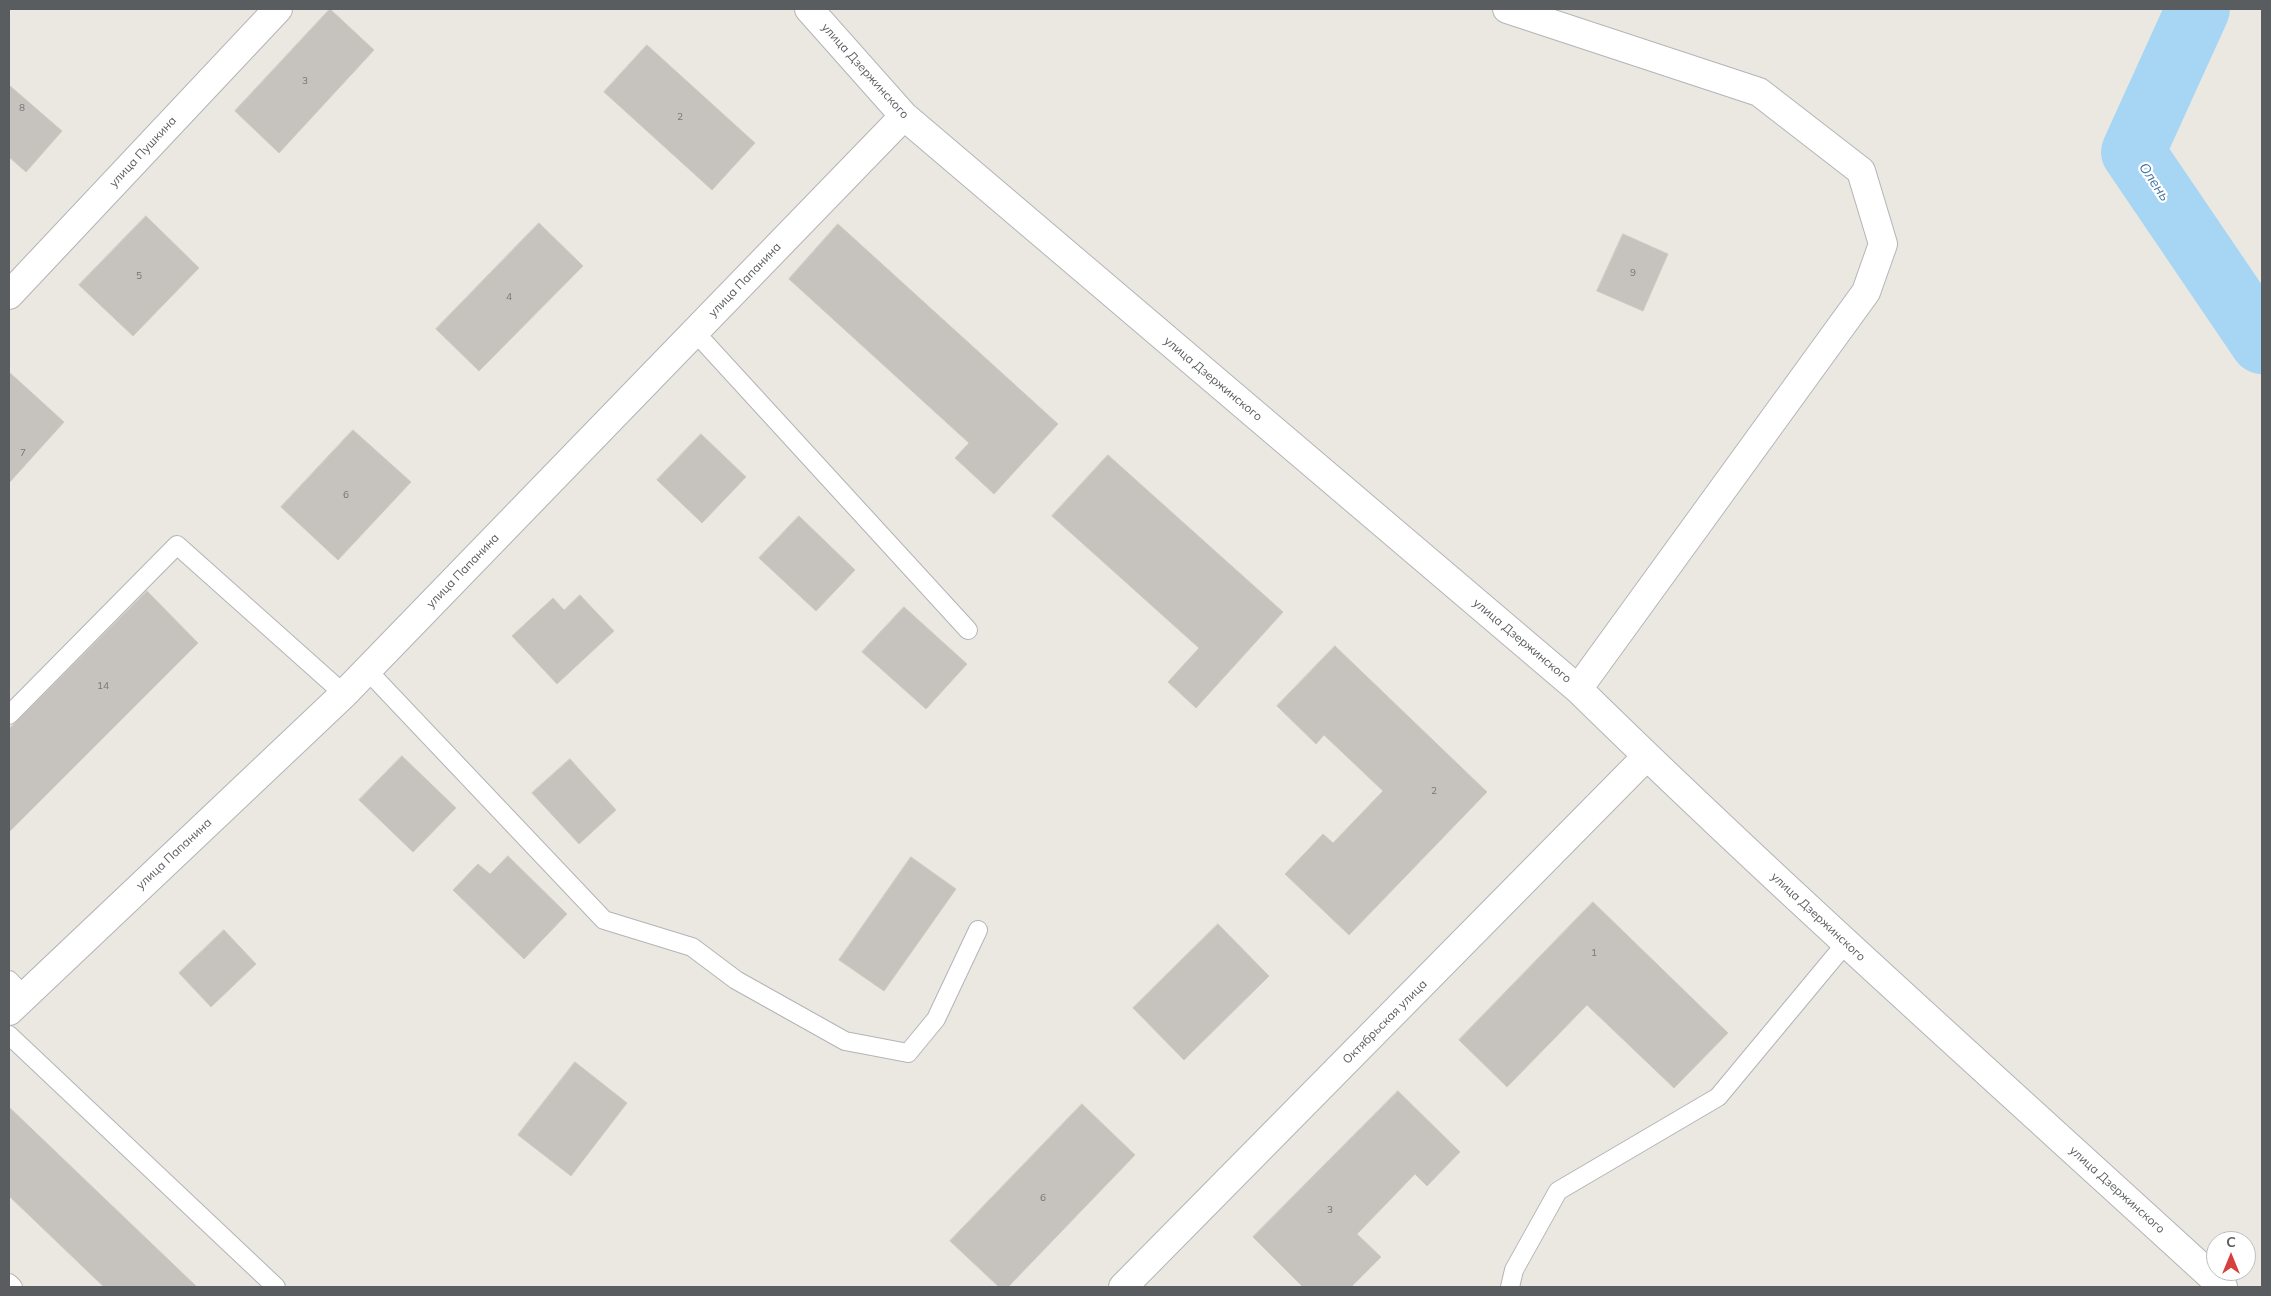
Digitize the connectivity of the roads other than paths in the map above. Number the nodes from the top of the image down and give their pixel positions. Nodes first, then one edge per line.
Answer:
1 (278, 9) edge
2 (810, 9) edge
3 (1507, 9) edge
4 (904, 116) junction
5 (9, 295) edge
6 (695, 332) junction
7 (968, 630) dead end
8 (367, 670) junction
9 (1578, 688) junction
10 (344, 694) junction
11 (9, 714) edge
12 (1647, 756) junction
13 (978, 930) dead end
14 (1846, 943) junction
15 (14, 996) edge
16 (9, 1035) edge
17 (9, 1283) edge
18 (13, 1287) edge
19 (276, 1287) edge
20 (1122, 1287) edge
21 (1510, 1287) edge
22 (2223, 1287) edge

1 - 5 street, улица Пушкина
2 - 4 street, улица Дзержинского
3 - 9 street
4 - 6 street, улица Папанина
4 - 9 street, улица Дзержинского
6 - 7 lane
6 - 8 street, улица Папанина
8 - 10 street, улица Папанина
8 - 13 lane
9 - 12 street, улица Дзержинского
10 - 11 lane
10 - 15 street, улица Папанина
12 - 14 street, улица Дзержинского
12 - 20 street, Октябрьская улица
14 - 21 lane
14 - 22 street, улица Дзержинского
16 - 19 lane
17 - 18 lane

